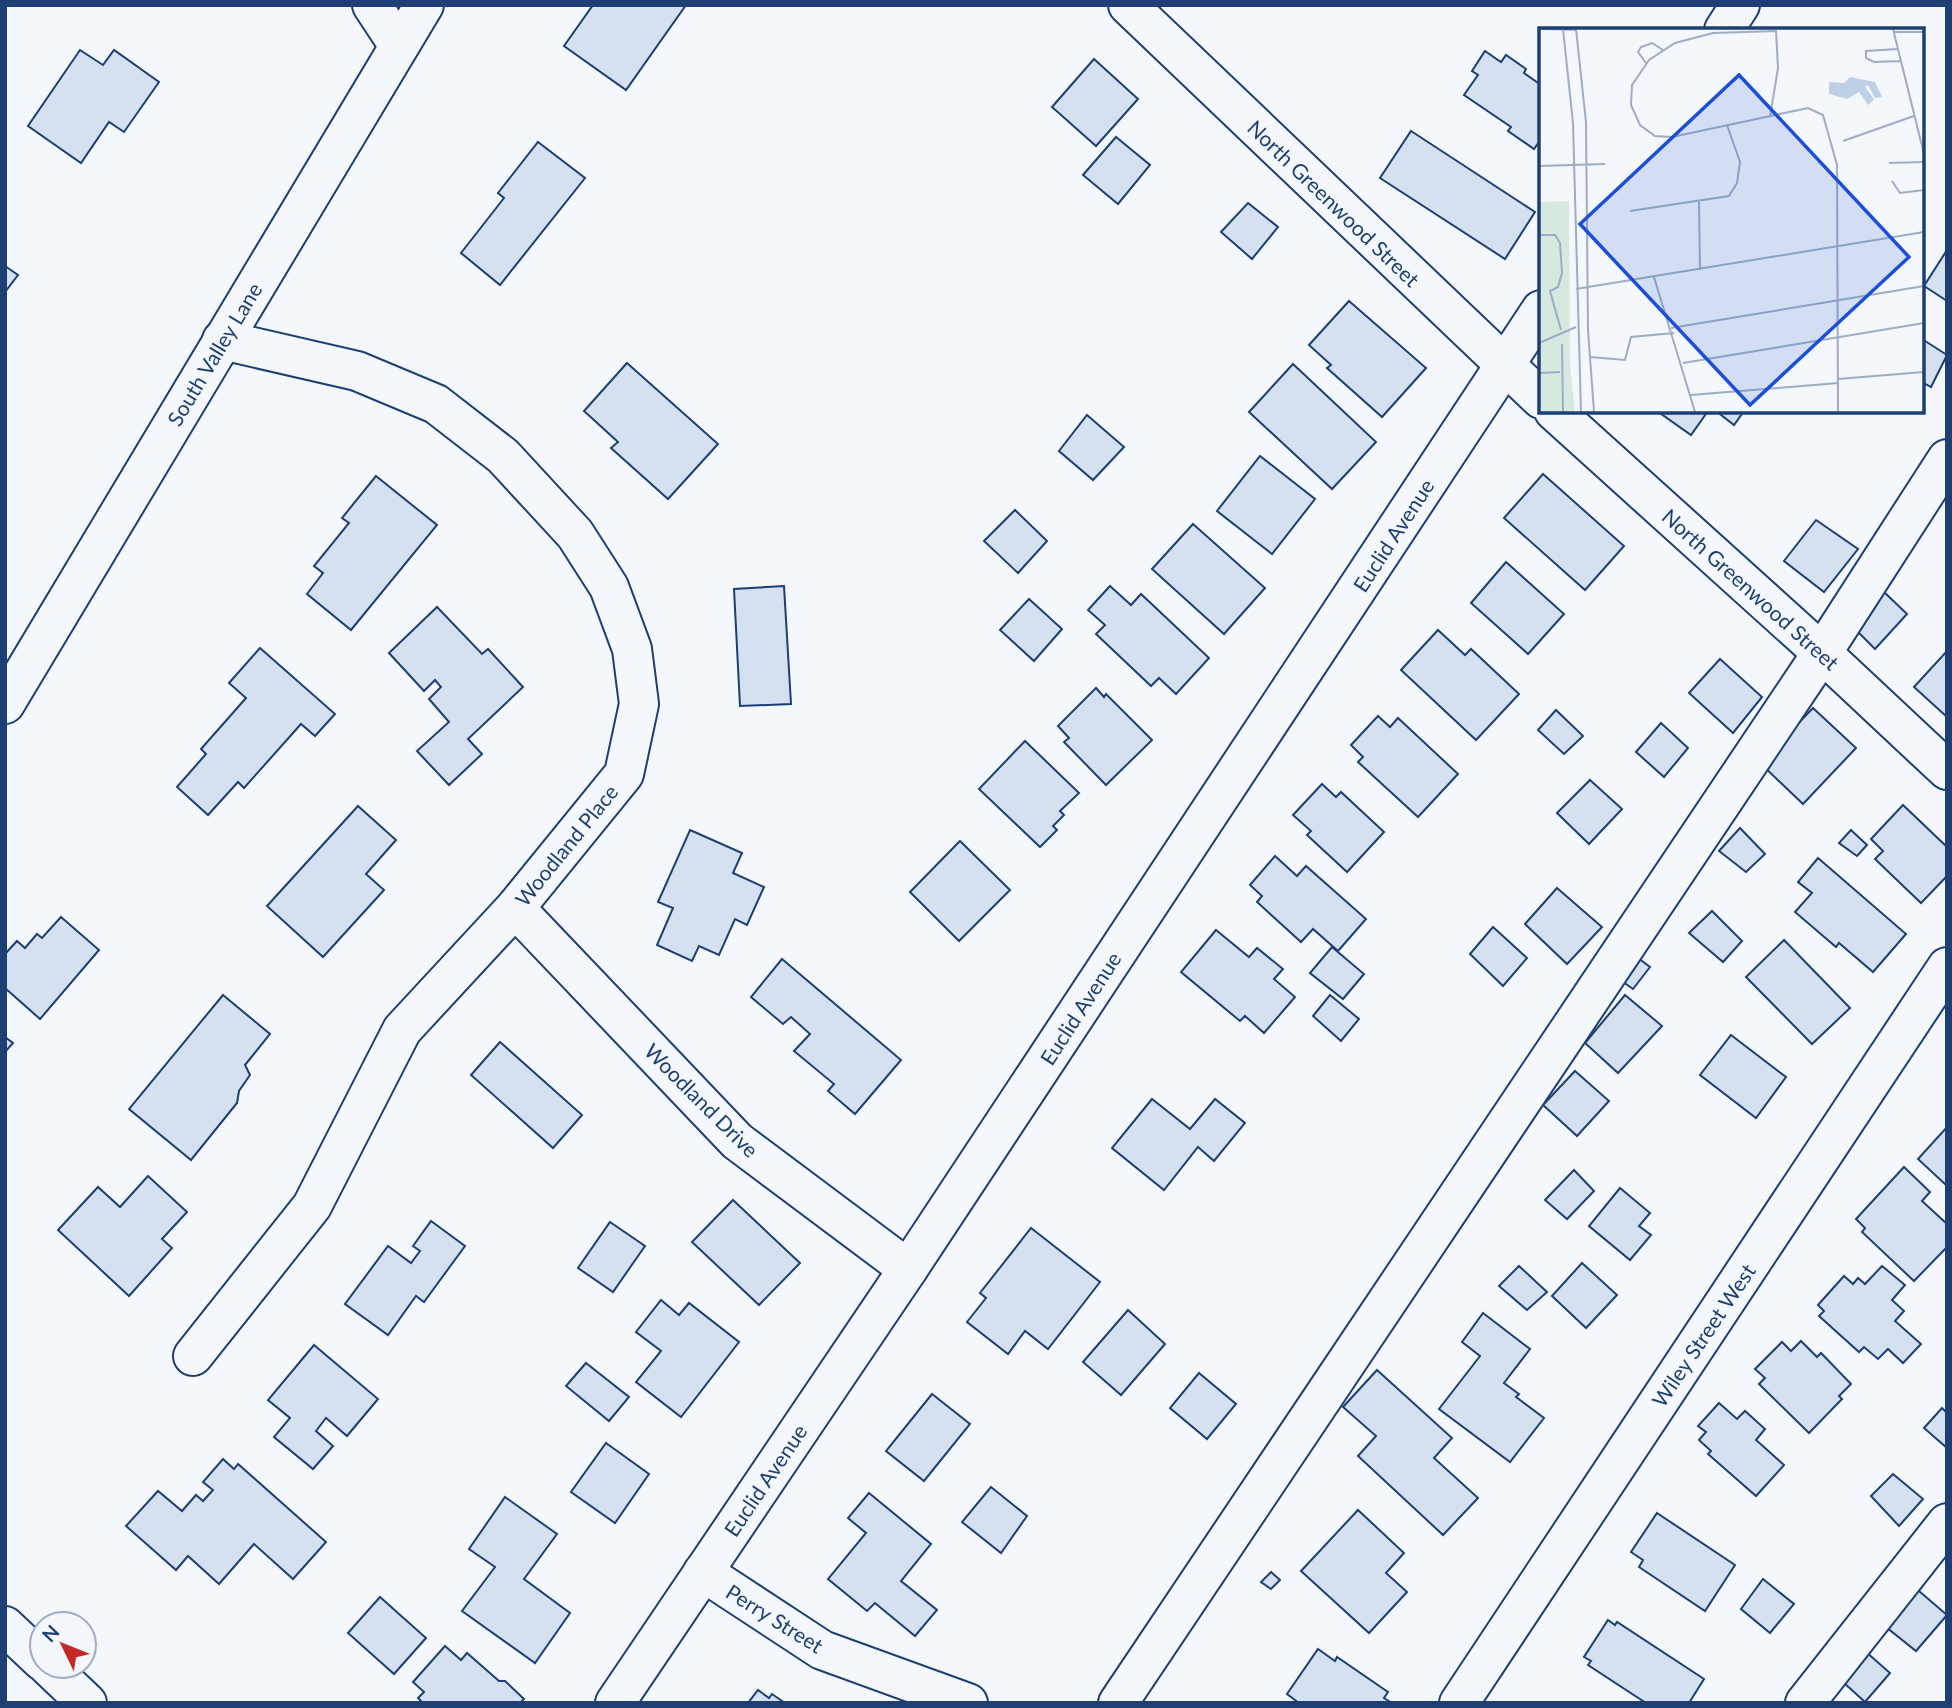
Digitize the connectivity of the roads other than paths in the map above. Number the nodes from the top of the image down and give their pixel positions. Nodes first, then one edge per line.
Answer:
1 (372, 5) edge
2 (424, 5) edge
3 (1128, 5) edge
4 (1741, 5) edge
5 (1725, 28) edge
6 (399, 46) junction
7 (1539, 313) edge
8 (222, 340) junction
9 (1504, 366) junction
10 (1539, 398) edge
11 (1556, 413) edge
12 (1947, 460) edge
13 (1822, 653) junction
14 (5, 704) edge
15 (1947, 770) edge
16 (515, 908) junction
17 (1947, 967) edge
18 (908, 1269) junction
19 (193, 1356) dead end
20 (1947, 1522) edge
21 (703, 1572) junction
22 (5, 1626) edge
23 (28, 1648) edge
24 (63, 1680) edge
25 (87, 1703) edge
26 (615, 1703) edge
27 (968, 1703) edge
28 (1118, 1703) edge
29 (1459, 1703) edge
30 (1805, 1703) edge

1 - 6 street
2 - 6 street, South Valley Lane
3 - 9 street, North Greenwood Street
4 - 5 street
6 - 8 street, South Valley Lane
7 - 9 street, Euclid Avenue
8 - 14 street, South Valley Lane
8 - 16 street, Woodland Place
9 - 10 street, North Greenwood Street
9 - 18 street, Euclid Avenue
11 - 13 street, North Greenwood Street
12 - 13 street
13 - 15 street, North Greenwood Street
13 - 28 street
16 - 18 street, Woodland Drive
16 - 19 street, Woodland Place
17 - 29 street, Wiley Street West
18 - 21 street, Euclid Avenue
20 - 30 street
21 - 26 street, Euclid Avenue
21 - 27 street, Perry Street
22 - 23 street
24 - 25 street

